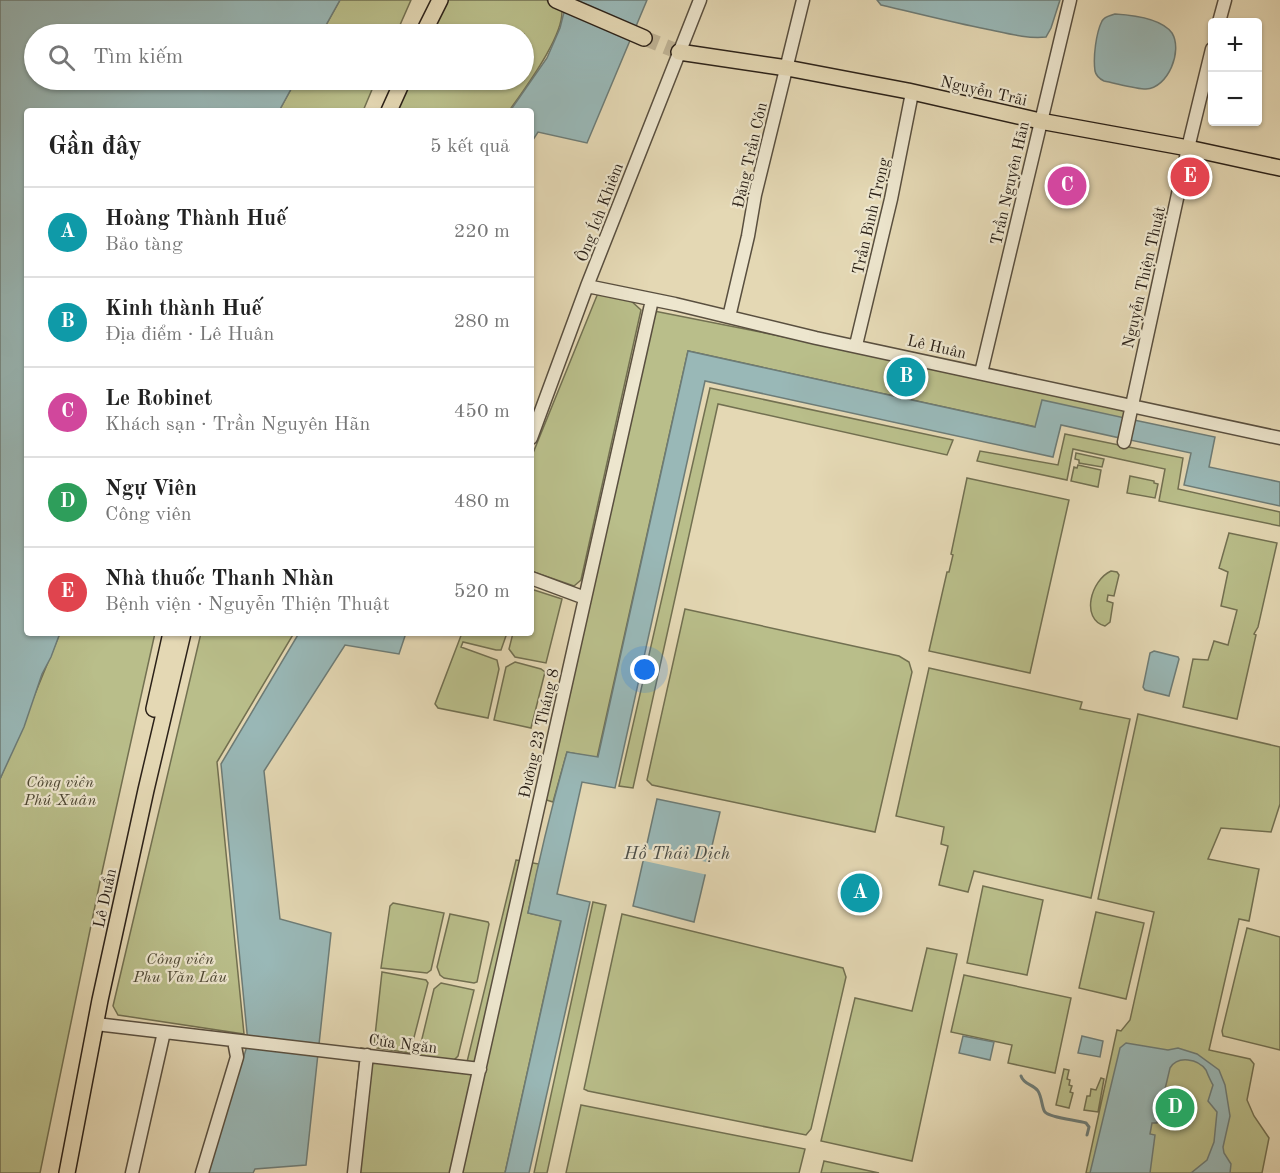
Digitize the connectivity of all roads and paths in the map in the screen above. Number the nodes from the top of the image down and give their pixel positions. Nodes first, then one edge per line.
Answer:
1 (429, 0) edge
2 (440, 0) edge
3 (700, 0) edge
4 (803, 0) edge
5 (1070, 0) edge
6 (1225, 0) edge
7 (560, 2) edge
8 (1220, 18) edge
9 (418, 24) edge
10 (428, 24) edge
11 (644, 38) tunnel mouth
12 (680, 51) junction
13 (1208, 65) edge
14 (787, 68) junction
15 (389, 90) edge
16 (398, 90) edge
17 (912, 93) junction
18 (381, 108) edge
19 (390, 108) edge
20 (1040, 121) junction
21 (1188, 147) junction
22 (1280, 168) edge
23 (587, 286) junction
24 (651, 300) junction
25 (729, 317) junction
26 (856, 345) junction
27 (981, 373) junction
28 (1131, 405) junction
29 (534, 430) edge
30 (1280, 438) edge
31 (1124, 442) dead end
32 (534, 579) edge
33 (585, 598) junction
34 (170, 636) edge
35 (182, 636) edge
36 (91, 1023) junction
37 (164, 1032) junction
38 (239, 1042) junction
39 (367, 1055) junction
40 (480, 1069) junction
41 (57, 1173) edge
42 (67, 1173) edge
43 (132, 1173) edge
44 (202, 1173) edge
45 (354, 1173) edge
46 (456, 1173) edge

1 - 9 main road
2 - 10 main road
3 - 12 street, Ông Ích Khiêm
4 - 14 street, Đặng Trần Côn
5 - 20 street, Trần Nguyên Hãn
6 - 8 street
7 - 11 main road
12 - 14 main road, Nguyễn Trãi
12 - 23 street, Ông Ích Khiêm
13 - 21 street, Nguyễn Thiện Thuật
14 - 17 main road, Nguyễn Trãi
14 - 25 street, Đặng Trần Côn
15 - 18 main road
16 - 19 main road
17 - 20 main road, Nguyễn Trãi
17 - 26 street, Trần Bình Trọng
20 - 21 main road, Nguyễn Trãi
20 - 27 street, Trần Nguyên Hãn
21 - 22 main road, Nguyễn Trãi
21 - 28 street, Nguyễn Thiện Thuật
23 - 24 street, Lê Huân
23 - 29 street, Ông Ích Khiêm
24 - 25 street, Lê Huân
24 - 33 street, Đường 23 Tháng 8
25 - 26 street, Lê Huân
26 - 27 street, Lê Huân
27 - 28 street, Lê Huân
28 - 30 street, Lê Huân
28 - 31 street, Nguyễn Thiện Thuật
32 - 33 street
33 - 40 street, Đường 23 Tháng 8
34 - 36 main road, Lê Duẩn
35 - 36 main road, Lê Duẩn
36 - 37 street
36 - 41 main road, Lê Duẩn
36 - 42 main road, Lê Duẩn
37 - 38 street
37 - 43 street
38 - 39 street, Cửa Ngăn
38 - 44 street
39 - 40 street, Cửa Ngăn
39 - 45 street
40 - 46 street, Đường 23 Tháng 8

